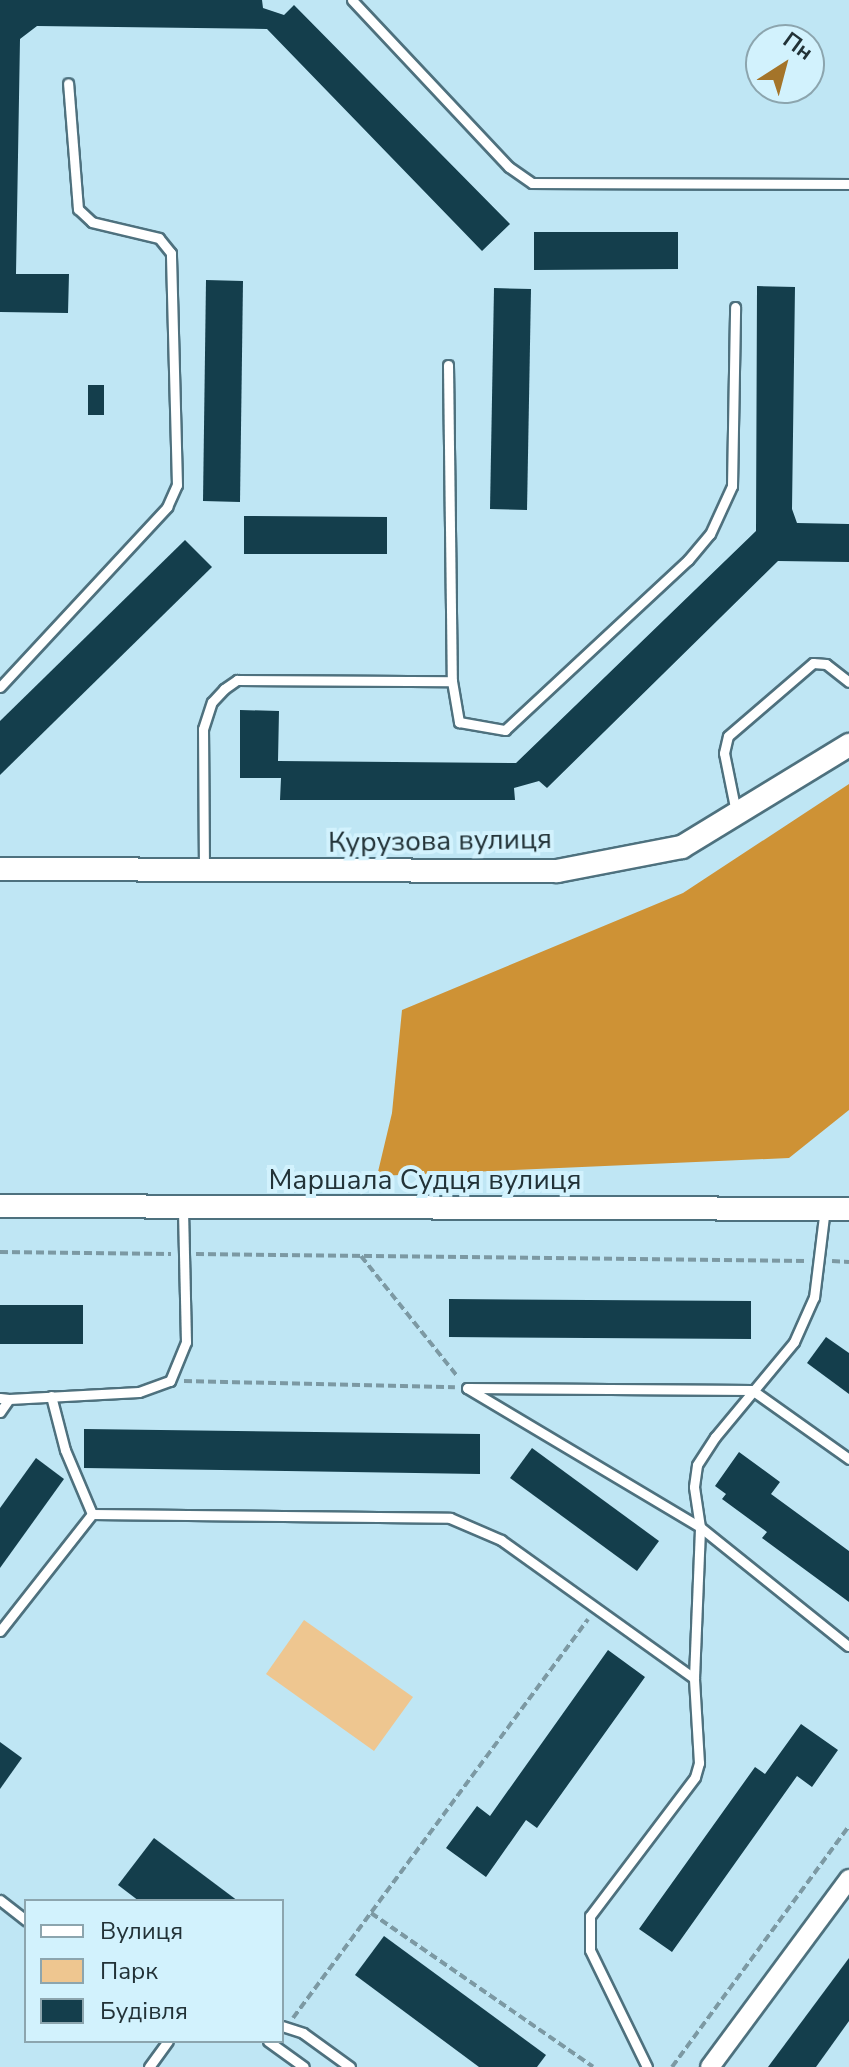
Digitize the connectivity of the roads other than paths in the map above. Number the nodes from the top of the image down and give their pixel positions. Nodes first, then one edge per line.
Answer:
1 (352, 0) edge
2 (68, 83) dead end
3 (849, 184) edge
4 (735, 307) dead end
5 (448, 365) dead end
6 (452, 681) junction
7 (849, 682) edge
8 (0, 687) edge
9 (849, 745) edge
10 (736, 815) junction
11 (0, 869) edge
12 (205, 873) junction
13 (0, 1206) edge
14 (183, 1208) junction
15 (825, 1208) junction
16 (849, 1209) edge
17 (752, 1390) junction
18 (51, 1396) junction
19 (5, 1398) edge
20 (0, 1412) edge
21 (849, 1459) edge
22 (92, 1514) junction
23 (700, 1527) junction
24 (0, 1631) edge
25 (848, 1646) edge
26 (694, 1678) junction
27 (849, 1879) edge
28 (0, 1900) edge
29 (24, 1918) edge
30 (285, 2026) edge
31 (167, 2043) edge
32 (271, 2043) edge
33 (149, 2067) edge
34 (304, 2067) edge
35 (350, 2067) edge
36 (647, 2067) edge
37 (710, 2067) edge

1 - 3 lane
2 - 8 lane
4 - 6 lane
5 - 6 lane
6 - 12 lane
7 - 10 lane
9 - 10 street, Курузова вулиця
10 - 12 street, Курузова вулиця
11 - 12 street, Курузова вулиця
13 - 14 street, Маршала Судця вулиця
14 - 15 street, Маршала Судця вулиця
14 - 18 lane
15 - 16 street, Маршала Судця вулиця
15 - 17 lane
17 - 21 lane
17 - 23 lane
17 - 23 lane
18 - 19 lane
18 - 22 lane
19 - 20 lane
22 - 24 lane
22 - 26 lane
23 - 25 lane
23 - 26 lane
26 - 36 lane
27 - 37 street
28 - 29 lane
30 - 35 lane
31 - 33 lane
32 - 34 lane

